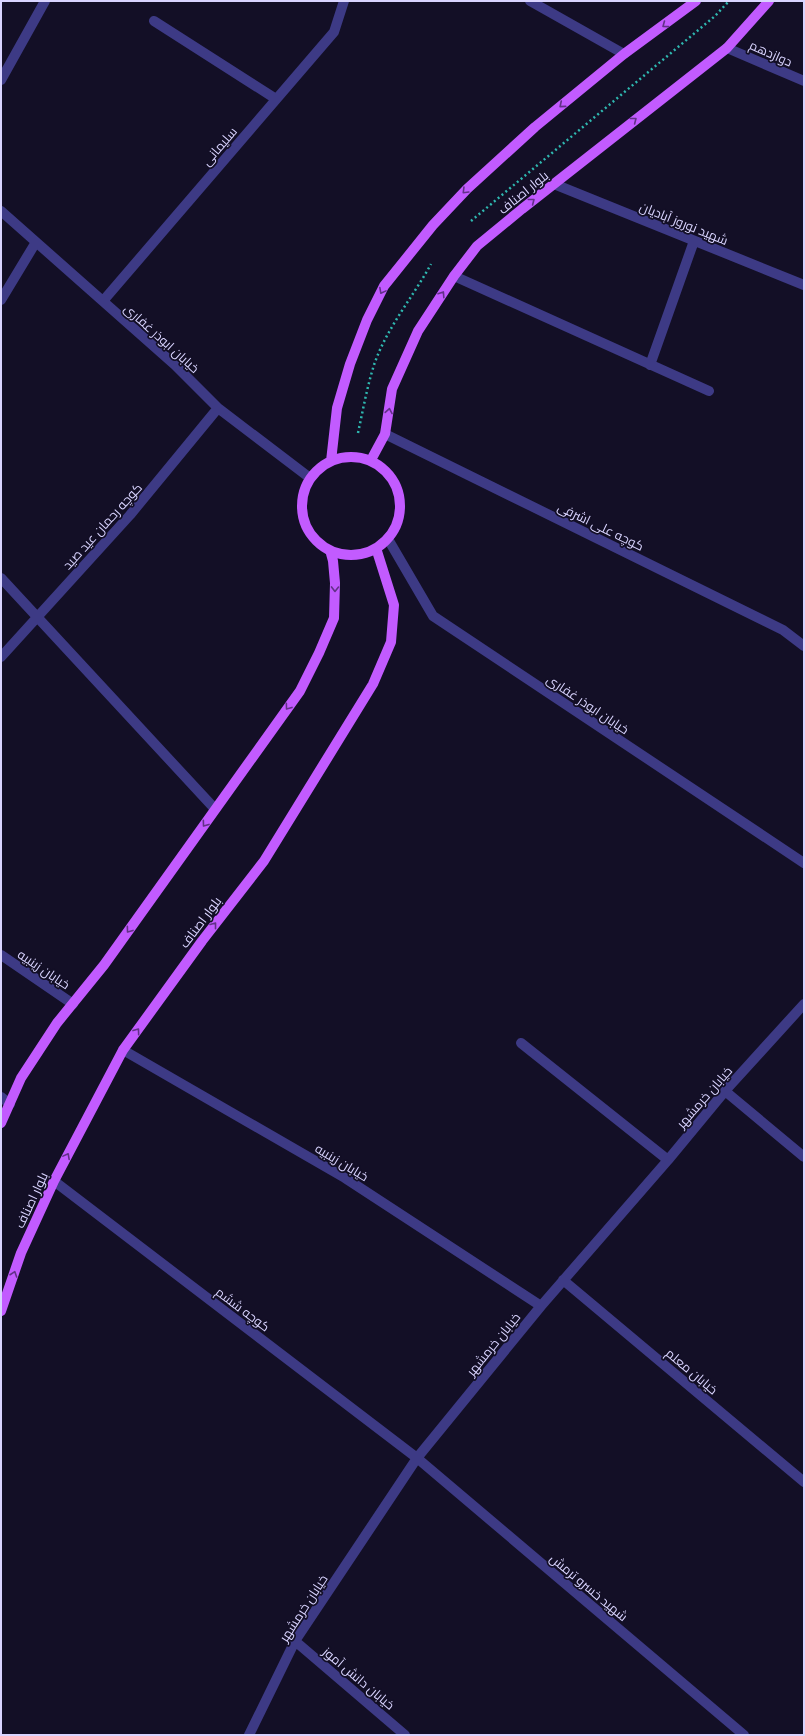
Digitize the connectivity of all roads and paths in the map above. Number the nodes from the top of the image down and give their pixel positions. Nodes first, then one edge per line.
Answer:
1 (45, 1) edge
2 (344, 1) edge
3 (530, 1) edge
4 (696, 1) edge
5 (769, 1) edge
6 (154, 21) dead end
7 (727, 48) junction
8 (624, 54) junction
9 (1, 80) edge
10 (804, 82) edge
11 (276, 99) junction
12 (554, 184) junction
13 (1, 211) edge
14 (694, 241) junction
15 (36, 242) junction
16 (454, 276) junction
17 (804, 285) edge
18 (1, 300) edge
19 (103, 301) junction
20 (650, 365) junction
21 (709, 391) dead end
22 (218, 408) junction
23 (385, 434) junction
24 (371, 460) junction
25 (331, 461) junction
26 (310, 478) junction
27 (388, 538) junction
28 (376, 548) junction
29 (330, 550) junction
30 (1, 578) edge
31 (37, 617) junction
32 (804, 646) edge
33 (1, 657) edge
34 (215, 809) junction
35 (804, 863) edge
36 (1, 955) edge
37 (73, 1004) junction
38 (804, 1004) edge
39 (521, 1043) dead end
40 (123, 1050) junction
41 (725, 1091) junction
42 (1, 1098) edge
43 (10, 1104) junction
44 (1, 1123) edge
45 (804, 1157) edge
46 (668, 1160) junction
47 (54, 1181) junction
48 (563, 1280) junction
49 (541, 1306) junction
50 (1, 1311) edge
51 (417, 1458) junction
52 (804, 1482) edge
53 (295, 1641) junction
54 (740, 1734) edge
55 (249, 1735) edge
56 (405, 1735) edge

1 - 9 street
2 - 11 street, سلیمانی
3 - 8 street
4 -> 8 main road
5 - 7 main road, بلوار اصناف
6 - 11 street
7 - 10 street, دوازدهم
12 -> 7 main road, بلوار اصناف
8 -> 25 main road
11 - 19 street, سلیمانی
12 - 14 street, شهید نوروز آبادیان
16 -> 12 main road, بلوار اصناف
13 - 15 street, خیابان ابوذر غفاری
14 - 17 street, شهید نوروز آبادیان
14 - 20 street
15 - 18 street
15 - 19 street, خیابان ابوذر غفاری
16 - 20 street
23 -> 16 main road, بلوار اصناف
19 - 22 street, خیابان ابوذر غفاری
20 - 21 street
22 - 26 street, خیابان ابوذر غفاری
22 - 31 street, کوچه رحمان عید صید
23 - 24 main road, بلوار اصناف
23 - 32 street, کوچه علی اشرفی
24 - 25 main road
24 - 27 main road
25 - 26 main road
26 - 29 main road
27 - 28 main road
27 - 35 street, خیابان ابوذر غفاری
28 - 29 main road
40 -> 28 main road, بلوار اصناف
29 -> 34 main road
30 - 31 street
31 - 33 street, کوچه رحمان عید صید
31 - 34 street
34 -> 37 main road
36 - 37 street, خیابان زینبیه
37 - 43 main road
38 - 41 street, خیابان خرمشهر
39 - 46 street
47 -> 40 main road, بلوار اصناف
40 - 49 street, خیابان زینبیه
41 - 45 street
41 - 46 street, خیابان خرمشهر
42 - 43 street
43 - 44 main road
46 - 48 street, خیابان خرمشهر
50 -> 47 main road, بلوار اصناف
47 - 51 street, کوچه ششم
48 - 49 street, خیابان خرمشهر
48 - 52 street, خیابان معلم
49 - 51 street, خیابان خرمشهر
51 - 53 street, خیابان خرمشهر
51 - 54 street, شهید خسرو ترمش
53 - 55 street, خیابان خرمشهر
53 - 56 street, خیابان دانش آموز

